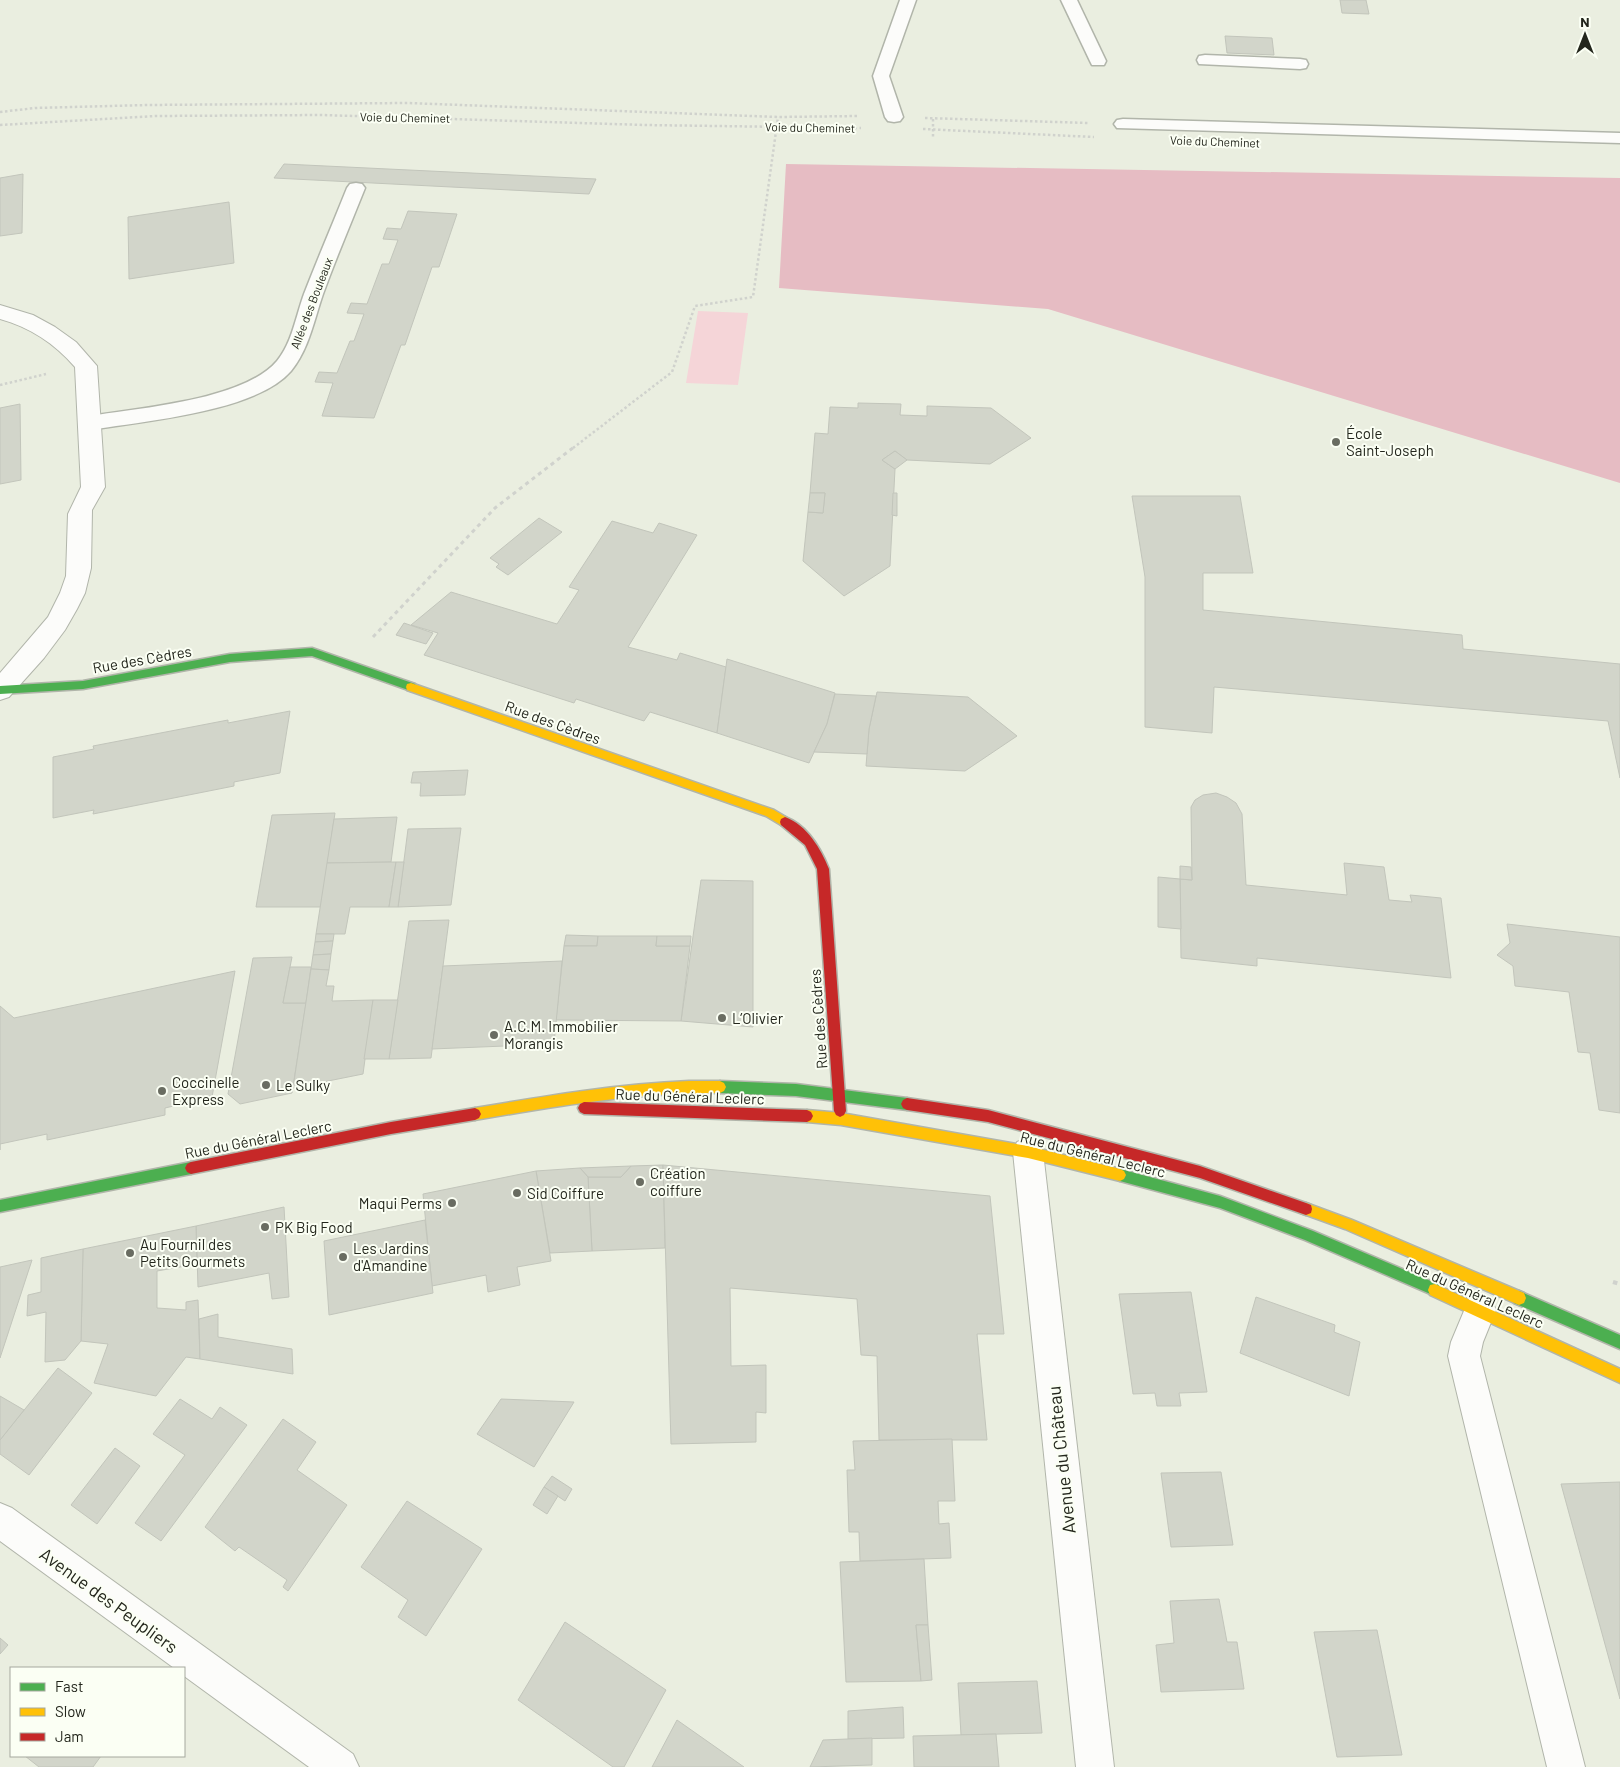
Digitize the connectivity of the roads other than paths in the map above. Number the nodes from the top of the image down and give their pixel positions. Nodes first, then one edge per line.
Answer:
1 (908, 0) edge
2 (1069, 0) edge
3 (1205, 60) dead end
4 (1098, 61) dead end
5 (1300, 64) dead end
6 (894, 117) road end
7 (1123, 124) road end
8 (1620, 138) edge
9 (356, 188) dead end
10 (0, 312) edge
11 (90, 423) junction
12 (0, 690) edge
13 (838, 1094) junction
14 (523, 1107) junction
15 (840, 1119) junction
16 (1026, 1139) junction
17 (0, 1206) edge
18 (1483, 1298) junction
19 (1620, 1342) edge
20 (1620, 1376) edge
21 (0, 1520) edge
22 (340, 1767) edge
23 (1095, 1767) edge
24 (1566, 1767) edge

1 - 6 lane
2 - 4 lane
3 - 5 lane
7 - 8 lane, Voie du Cheminet
9 - 11 lane, Allée des Bouleaux
10 - 11 street
11 - 12 street
12 - 13 main road, Rue des Cèdres
13 - 14 main road, Rue du Général Leclerc
13 - 15 main road, Rue des Cèdres
13 - 16 main road, Rue du Général Leclerc
14 - 15 main road, Rue du Général Leclerc
14 - 17 main road, Rue du Général Leclerc
15 - 16 main road, Rue du Général Leclerc
16 - 18 main road, Rue du Général Leclerc
16 - 18 main road, Rue du Général Leclerc
16 - 23 street, Avenue du Château
18 - 19 main road, Rue du Général Leclerc
18 - 20 main road, Rue du Général Leclerc
18 - 24 street
21 - 22 street, Avenue des Peupliers

